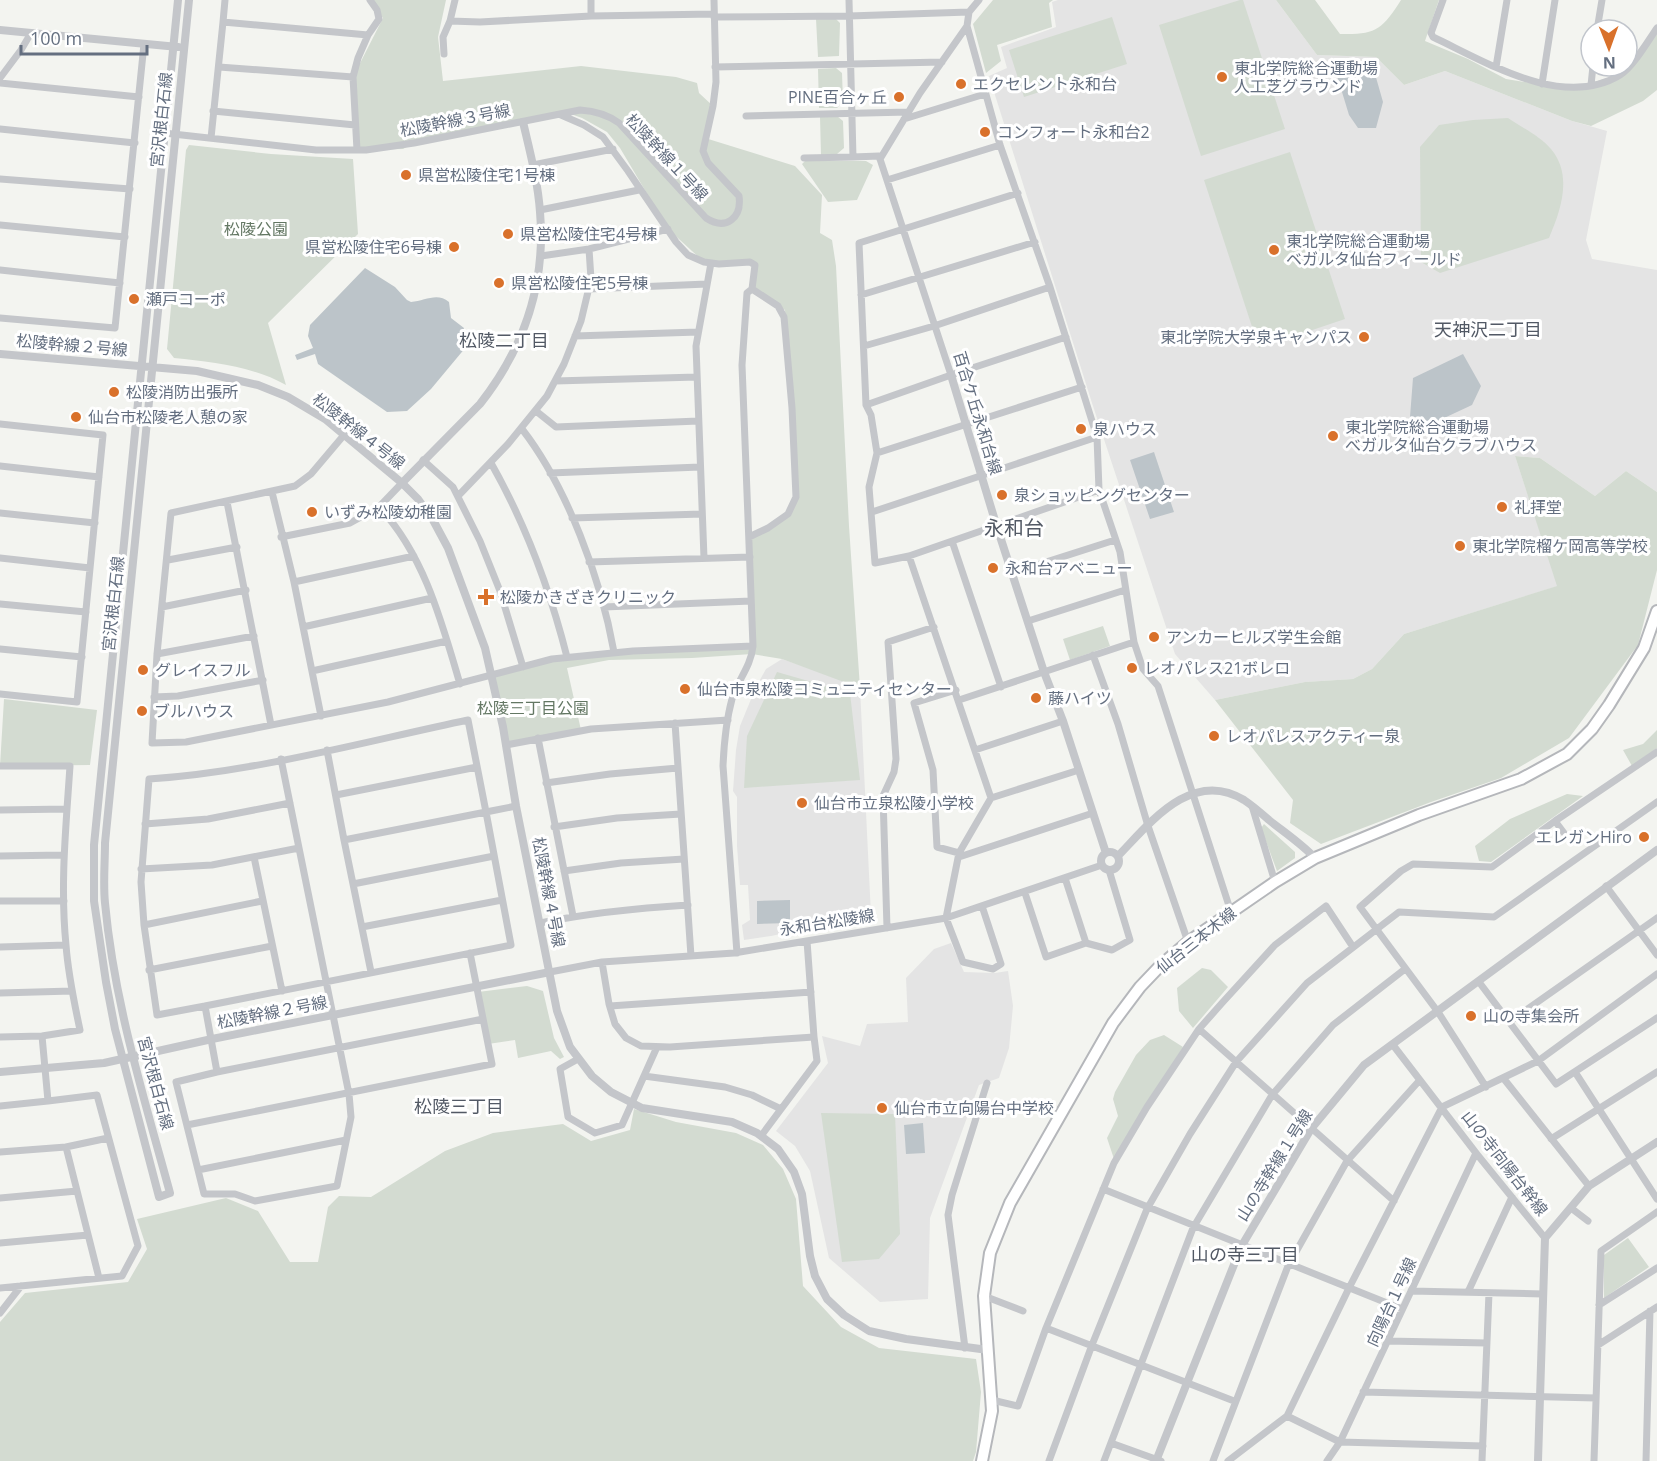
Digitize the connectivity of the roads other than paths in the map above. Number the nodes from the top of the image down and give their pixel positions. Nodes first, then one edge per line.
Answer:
1 (178, 0) edge
2 (189, 0) edge
3 (225, 0) edge
4 (370, 0) edge
5 (455, 0) edge
6 (591, 0) edge
7 (714, 0) edge
8 (849, 0) edge
9 (979, 0) edge
10 (1443, 0) edge
11 (1507, 0) edge
12 (1555, 0) edge
13 (1602, 0) edge
14 (969, 12) junction
15 (591, 16) junction
16 (714, 16) junction
17 (849, 16) junction
18 (1599, 18) edge
19 (450, 21) junction
20 (223, 22) junction
21 (967, 26) junction
22 (1657, 28) edge
23 (0, 30) edge
24 (31, 33) junction
25 (368, 35) junction
26 (144, 44) junction
27 (174, 46) junction
28 (184, 47) junction
29 (444, 54) dead end
30 (942, 62) junction
31 (850, 63) junction
32 (219, 67) junction
33 (715, 67) junction
34 (1496, 67) junction
35 (353, 77) junction
36 (0, 78) edge
37 (1591, 78) edge
38 (0, 83) edge
39 (1542, 84) junction
40 (1590, 85) junction
41 (985, 94) junction
42 (140, 97) junction
43 (213, 111) junction
44 (908, 112) junction
45 (851, 113) junction
46 (561, 115) junction
47 (746, 116) dead end
48 (904, 119) junction
49 (523, 122) junction
50 (356, 125) junction
51 (0, 129) edge
52 (164, 133) junction
53 (175, 135) junction
54 (211, 138) junction
55 (135, 143) junction
56 (1000, 145) junction
57 (613, 149) junction
58 (357, 150) junction
59 (853, 157) junction
60 (804, 158) dead end
61 (880, 159) junction
62 (533, 165) junction
63 (0, 179) edge
64 (887, 180) junction
65 (130, 189) junction
66 (639, 190) junction
67 (1018, 193) junction
68 (540, 210) junction
69 (0, 225) edge
70 (903, 229) junction
71 (668, 230) junction
72 (125, 237) junction
73 (1035, 242) junction
74 (589, 249) junction
75 (541, 256) junction
76 (711, 263) junction
77 (0, 270) edge
78 (918, 278) junction
79 (120, 283) junction
80 (707, 284) junction
81 (1050, 287) junction
82 (752, 289) junction
83 (588, 290) junction
84 (861, 295) junction
85 (0, 318) edge
86 (934, 326) junction
87 (698, 332) junction
88 (574, 336) junction
89 (1066, 338) junction
90 (864, 346) junction
91 (0, 354) edge
92 (141, 366) junction
93 (152, 367) junction
94 (951, 375) junction
95 (697, 377) junction
96 (555, 381) junction
97 (1082, 387) junction
98 (866, 405) junction
99 (536, 411) junction
100 (698, 421) junction
101 (966, 423) junction
102 (0, 424) edge
103 (522, 429) junction
104 (344, 435) junction
105 (1097, 437) junction
106 (877, 453) junction
107 (423, 460) junction
108 (490, 463) junction
109 (0, 466) edge
110 (700, 467) junction
111 (550, 473) junction
112 (982, 475) junction
113 (99, 477) junction
114 (402, 483) junction
115 (1099, 490) junction
116 (272, 492) junction
117 (458, 496) junction
118 (227, 502) junction
119 (380, 507) junction
120 (0, 513) edge
121 (702, 513) junction
122 (872, 513) junction
123 (572, 518) junction
124 (95, 523) junction
125 (996, 524) junction
126 (281, 537) junction
127 (749, 537) junction
128 (1115, 540) junction
129 (952, 541) junction
130 (237, 547) junction
131 (414, 556) junction
132 (909, 556) junction
133 (750, 557) junction
134 (0, 558) edge
135 (704, 558) junction
136 (168, 560) junction
137 (589, 562) junction
138 (90, 568) junction
139 (1012, 573) junction
140 (294, 582) junction
141 (246, 590) junction
142 (1125, 590) junction
143 (432, 598) junction
144 (751, 601) junction
145 (0, 604) edge
146 (162, 607) junction
147 (603, 607) junction
148 (1657, 611) edge
149 (86, 612) junction
150 (1028, 621) junction
151 (303, 627) junction
152 (934, 627) junction
153 (254, 636) junction
154 (447, 641) junction
155 (1134, 642) junction
156 (753, 646) junction
157 (0, 649) edge
158 (614, 652) junction
159 (157, 654) junction
160 (1093, 655) junction
161 (81, 657) junction
162 (567, 657) junction
163 (523, 667) junction
164 (312, 671) junction
165 (1044, 672) junction
166 (491, 676) junction
167 (263, 680) junction
168 (460, 684) junction
169 (1001, 687) junction
170 (956, 690) junction
171 (0, 694) edge
172 (154, 698) junction
173 (959, 700) junction
174 (321, 716) junction
175 (728, 720) junction
176 (1063, 721) junction
177 (675, 723) junction
178 (271, 725) junction
179 (538, 738) junction
180 (506, 745) junction
181 (327, 750) junction
182 (975, 750) junction
183 (1657, 752) edge
184 (281, 759) junction
185 (0, 766) edge
186 (477, 767) junction
187 (678, 768) junction
188 (1079, 770) junction
189 (546, 783) junction
190 (1191, 794) junction
191 (336, 795) junction
192 (991, 798) junction
193 (1657, 802) edge
194 (290, 803) junction
195 (516, 806) junction
196 (1252, 806) junction
197 (67, 809) junction
198 (0, 810) edge
199 (486, 812) junction
200 (1093, 813) junction
201 (681, 814) junction
202 (1555, 821) junction
203 (145, 824) junction
204 (1148, 826) junction
205 (555, 827) junction
206 (1564, 833) dead end
207 (344, 840) junction
208 (299, 848) junction
209 (1657, 850) edge
210 (1106, 853) junction
211 (63, 855) junction
212 (959, 855) junction
213 (0, 856) edge
214 (494, 856) junction
215 (1118, 856) junction
216 (254, 857) junction
217 (1315, 858) junction
218 (684, 859) junction
219 (1106, 868) junction
220 (141, 869) junction
221 (564, 872) junction
222 (1065, 878) junction
223 (1275, 882) junction
224 (353, 884) junction
225 (1606, 886) junction
226 (1024, 892) junction
227 (502, 900) junction
228 (262, 901) junction
229 (0, 902) edge
230 (64, 902) junction
231 (688, 904) junction
232 (982, 906) junction
233 (1231, 912) junction
234 (573, 916) junction
235 (946, 918) junction
236 (1657, 918) edge
237 (540, 923) junction
238 (144, 925) junction
239 (362, 927) junction
240 (887, 928) junction
241 (1376, 929) junction
242 (1640, 930) junction
243 (807, 941) junction
244 (1188, 942) junction
245 (1086, 944) junction
246 (66, 945) junction
247 (272, 946) junction
248 (0, 947) edge
249 (1353, 947) junction
250 (737, 952) junction
251 (470, 953) junction
252 (1657, 955) edge
253 (691, 956) junction
254 (602, 962) junction
255 (1405, 969) junction
256 (149, 970) junction
257 (371, 972) junction
258 (549, 972) junction
259 (1657, 974) edge
260 (327, 982) junction
261 (1479, 982) junction
262 (477, 987) junction
263 (72, 991) junction
264 (282, 991) junction
265 (811, 992) junction
266 (0, 993) edge
267 (205, 1006) junction
268 (610, 1006) junction
269 (1438, 1012) junction
270 (333, 1015) junction
271 (1657, 1018) edge
272 (483, 1019) junction
273 (1509, 1022) junction
274 (1199, 1029) junction
275 (42, 1036) junction
276 (0, 1037) edge
277 (814, 1037) junction
278 (212, 1039) junction
279 (1393, 1045) junction
280 (657, 1047) junction
281 (340, 1048) junction
282 (133, 1057) junction
283 (123, 1059) junction
284 (578, 1059) junction
285 (1538, 1061) junction
286 (1236, 1062) junction
287 (45, 1069) junction
288 (0, 1072) edge
289 (217, 1072) junction
290 (1575, 1072) junction
291 (1657, 1072) edge
292 (644, 1076) junction
293 (1504, 1079) junction
294 (1419, 1081) junction
295 (987, 1083) dead end
296 (1486, 1087) junction
297 (349, 1092) junction
298 (1272, 1095) junction
299 (48, 1101) junction
300 (632, 1103) junction
301 (0, 1106) edge
302 (1442, 1107) junction
303 (781, 1109) junction
304 (1599, 1110) junction
305 (186, 1125) junction
306 (1311, 1129) junction
307 (761, 1136) junction
308 (108, 1138) junction
309 (1551, 1139) junction
310 (346, 1140) junction
311 (1657, 1142) edge
312 (66, 1147) junction
313 (0, 1152) edge
314 (1476, 1153) junction
315 (1631, 1159) junction
316 (1347, 1161) junction
317 (198, 1170) junction
318 (1589, 1186) junction
319 (1103, 1190) junction
320 (77, 1191) junction
321 (0, 1197) edge
322 (1512, 1197) junction
323 (1657, 1199) edge
324 (1394, 1201) junction
325 (1148, 1208) junction
326 (1571, 1208) junction
327 (1657, 1212) edge
328 (1588, 1221) dead end
329 (1194, 1226) junction
330 (88, 1235) junction
331 (1545, 1238) junction
332 (0, 1243) edge
333 (1242, 1245) junction
334 (1290, 1264) junction
335 (1657, 1268) edge
336 (99, 1278) junction
337 (21, 1286) junction
338 (0, 1288) edge
339 (1349, 1288) junction
340 (1411, 1291) junction
341 (1468, 1292) junction
342 (1489, 1293) junction
343 (1543, 1294) junction
344 (984, 1296) junction
345 (1599, 1305) junction
346 (1402, 1309) junction
347 (1654, 1309) edge
348 (1023, 1311) dead end
349 (0, 1313) edge
350 (1046, 1328) junction
351 (1387, 1341) junction
352 (1487, 1343) junction
353 (1598, 1344) junction
354 (1092, 1345) junction
355 (965, 1348) junction
356 (988, 1350) junction
357 (1653, 1354) edge
358 (1141, 1364) junction
359 (1187, 1382) junction
360 (1363, 1392) junction
361 (1485, 1395) junction
362 (1539, 1396) junction
363 (1596, 1398) junction
364 (992, 1400) junction
365 (1234, 1401) junction
366 (1648, 1406) junction
367 (1657, 1407) edge
368 (1287, 1416) junction
369 (1340, 1442) junction
370 (1111, 1443) junction
371 (1483, 1446) junction
372 (1158, 1460) edge
373 (982, 1461) edge
374 (1049, 1461) edge
375 (1104, 1461) edge
376 (1213, 1461) edge
377 (1228, 1461) edge
378 (1327, 1461) edge
379 (1482, 1461) edge
380 (1538, 1461) edge
381 (1594, 1461) edge
382 (1646, 1461) edge

1 - 27 street
2 - 28 street, 宮沢根白石線
3 - 20 street
4 - 25 street
5 - 19 street
6 - 15 street
7 - 16 street, 松陵幹線１号線
8 - 17 street
9 - 14 street
10 - 34 street
11 - 34 street
12 - 39 street
13 - 18 street
14 - 17 street
14 - 21 street
15 - 16 street
15 - 19 street
16 - 17 street
16 - 33 street, 松陵幹線１号線
17 - 31 street
19 - 29 street
20 - 25 street
20 - 32 street
21 - 30 street
21 - 41 street
22 - 40 street
23 - 24 street
24 - 26 street
24 - 36 street
25 - 35 street
26 - 27 street
26 - 42 street
27 - 28 street
27 - 52 street
28 - 53 street, 宮沢根白石線
30 - 31 street
30 - 44 street
31 - 33 street
31 - 45 street
32 - 35 street
32 - 43 street
33 - 46 street, 松陵幹線１号線
34 - 39 street
35 - 50 street
37 - 40 street
38 - 42 street
39 - 40 street
41 - 48 street
41 - 56 street
42 - 55 street
43 - 50 street
43 - 54 street
44 - 45 street
44 - 48 street
45 - 47 street
45 - 59 street
46 - 49 street, 松陵幹線１号線
46 - 57 street
48 - 61 street
49 - 58 street, 松陵幹線３号線
49 - 62 street, 松陵幹線３号線
50 - 58 street
51 - 55 street
52 - 53 street, 松陵幹線３号線
52 - 92 street
53 - 54 street, 松陵幹線３号線
53 - 93 street, 宮沢根白石線
54 - 58 street, 松陵幹線３号線
55 - 65 street
56 - 64 street
56 - 67 street
57 - 62 street
57 - 66 street
59 - 60 street
59 - 61 street
61 - 64 street, 百合ケ丘永和台線
62 - 68 street, 松陵幹線３号線
63 - 65 street
64 - 70 street, 百合ケ丘永和台線
65 - 72 street
66 - 68 street
66 - 71 street
67 - 70 street
67 - 73 street
68 - 75 street, 松陵幹線３号線
69 - 72 street
70 - 78 street, 百合ケ丘永和台線
70 - 84 street
71 - 74 street
71 - 76 street
72 - 79 street
73 - 78 street
73 - 81 street
74 - 75 street
74 - 83 street
75 - 107 street, 松陵幹線３号線
76 - 80 street
76 - 82 street
77 - 79 street
78 - 84 street
78 - 86 street, 百合ケ丘永和台線
79 - 85 street
80 - 83 street
80 - 87 street
81 - 86 street
81 - 89 street
82 - 127 street
82 - 127 street
83 - 88 street
84 - 90 street
86 - 90 street
86 - 94 street, 百合ケ丘永和台線
87 - 88 street
87 - 95 street
88 - 96 street
89 - 94 street
89 - 97 street
90 - 98 street
91 - 92 street, 松陵幹線２号線
92 - 93 street, 松陵幹線４号線
92 - 283 street
93 - 104 street, 松陵幹線４号線
93 - 282 street, 宮沢根白石線
94 - 98 street
94 - 101 street, 百合ケ丘永和台線
95 - 96 street
95 - 100 street
96 - 99 street
97 - 101 street
97 - 105 street
98 - 106 street
99 - 100 street
99 - 103 street
100 - 110 street
101 - 106 street
101 - 112 street, 百合ケ丘永和台線
102 - 113 street
103 - 108 street
103 - 111 street
104 - 114 street, 松陵幹線４号線
104 - 116 street
105 - 112 street
105 - 115 street
106 - 122 street
107 - 114 street, 松陵幹線３号線
107 - 117 street
108 - 117 street
108 - 162 street
109 - 113 street
110 - 111 street
110 - 121 street
111 - 123 street
112 - 122 street
112 - 125 street, 百合ケ丘永和台線
113 - 124 street
114 - 119 street
114 - 166 street, 松陵幹線４号線
115 - 125 street
115 - 128 street
116 - 118 street
116 - 126 street
117 - 163 street
118 - 130 street
118 - 136 street
119 - 126 street
119 - 131 street
120 - 124 street
121 - 123 street
121 - 135 street
122 - 132 street
123 - 137 street
124 - 138 street
125 - 129 street
125 - 139 street, 百合ケ丘永和台線
126 - 140 street
127 - 133 street
128 - 139 street
128 - 142 street
129 - 132 street
129 - 169 street
130 - 136 street
130 - 141 street
131 - 140 street
131 - 143 street
132 - 152 street
133 - 135 street
133 - 144 street
134 - 138 street
135 - 137 street
136 - 146 street
137 - 147 street
138 - 149 street
139 - 150 street, 百合ケ丘永和台線
140 - 151 street
141 - 146 street
141 - 153 street
142 - 150 street
142 - 155 street
143 - 151 street
143 - 154 street
144 - 147 street
144 - 156 street
145 - 149 street
146 - 159 street
147 - 158 street
148 - 217 main road, 仙台三本木線
149 - 161 street
150 - 165 street, 百合ケ丘永和台線
151 - 164 street
152 - 170 street
152 - 240 street
153 - 159 street
153 - 167 street
154 - 164 street
154 - 168 street
155 - 160 street
155 - 190 street
156 - 158 street
156 - 175 street
157 - 161 street
158 - 162 street
159 - 172 street
160 - 165 street
160 - 204 street
161 - 171 street
162 - 163 street
163 - 166 street
164 - 174 street
165 - 169 street
165 - 176 street, 百合ケ丘永和台線
166 - 168 street
166 - 180 street, 松陵幹線４号線
167 - 172 street
167 - 178 street
168 - 174 street
169 - 173 street
170 - 173 street
170 - 212 street
172 - 178 street
173 - 182 street
174 - 178 street
175 - 177 street
175 - 250 street
176 - 182 street
176 - 188 street, 百合ケ丘永和台線
177 - 179 street
177 - 187 street
179 - 180 street
179 - 189 street
180 - 195 street, 松陵幹線４号線
181 - 184 street
181 - 186 street
181 - 191 street
182 - 192 street
183 - 202 street
184 - 194 street
184 - 203 street
185 - 197 street
186 - 191 street
186 - 199 street
187 - 189 street
187 - 201 street
188 - 192 street
188 - 200 street, 百合ケ丘永和台線
189 - 205 street
190 - 196 street
190 - 204 street
190 - 233 street
191 - 207 street
192 - 212 street
193 - 241 street
194 - 203 street
194 - 208 street
195 - 199 street
195 - 237 street, 松陵幹線４号線
196 - 217 street
196 - 223 street
197 - 198 street
197 - 211 street
199 - 207 street
199 - 214 street
200 - 210 street, 百合ケ丘永和台線
200 - 212 street
201 - 205 street
201 - 218 street
202 - 206 street
202 - 241 street
203 - 220 street
204 - 215 street
204 - 244 street
205 - 221 street
207 - 224 street
208 - 216 street
208 - 260 street
209 - 225 street, 山の寺幹線１号線
210 - 215 street
210 - 219 street
211 - 213 street
211 - 230 street
212 - 235 street
214 - 224 street
214 - 227 street
215 - 219 street
216 - 220 street
216 - 228 street
217 - 223 main road, 仙台三本木線
218 - 221 street
218 - 231 street
219 - 222 street, 永和台松陵線
219 - 245 street
220 - 238 street
221 - 234 street
222 - 226 street, 永和台松陵線
222 - 245 street
223 - 233 main road, 仙台三本木線
224 - 239 street
225 - 242 street
225 - 261 street, 山の寺幹線１号線
226 - 232 street, 永和台松陵線
226 - 245 street
227 - 239 street
227 - 251 street
228 - 238 street
228 - 247 street
229 - 230 street
230 - 246 street
231 - 234 street
231 - 253 street
232 - 235 street, 永和台松陵線
232 - 235 street
233 - 244 main road, 仙台三本木線
234 - 237 street
235 - 240 street, 永和台松陵線
236 - 242 street
237 - 258 street, 松陵幹線４号線
238 - 256 street
239 - 257 street
240 - 243 street, 永和台松陵線
241 - 249 street
241 - 255 street
242 - 252 street
242 - 273 street
243 - 250 street, 永和台松陵線
243 - 265 street
244 - 344 main road, 仙台三本木線
246 - 248 street
246 - 263 street
247 - 256 street
247 - 264 street
249 - 274 street
249 - 286 street
250 - 253 street, 永和台松陵線
251 - 257 street
251 - 262 street
253 - 254 street, 永和台松陵線
254 - 258 street, 永和台松陵線
254 - 268 street
255 - 269 street
255 - 298 street
256 - 267 street
257 - 260 street
258 - 262 street, 松陵幹線２号線
258 - 284 street, 松陵幹線４号線
259 - 285 street
260 - 264 street
260 - 270 street
261 - 269 street, 山の寺幹線１号線
261 - 273 street
262 - 270 street, 松陵幹線２号線
262 - 272 street
263 - 266 street
263 - 275 street
264 - 267 street
265 - 268 street
265 - 277 street
267 - 278 street
268 - 280 street
269 - 279 street, 山の寺幹線１号線
269 - 296 street
270 - 278 street, 松陵幹線２号線
270 - 281 street
271 - 290 street
272 - 281 street
272 - 297 street
273 - 285 street
274 - 286 street
274 - 319 street
275 - 276 street
275 - 287 street
277 - 280 street
277 - 303 street
278 - 282 street, 松陵幹線２号線
278 - 289 street
279 - 294 street, 山の寺向陽台幹線
279 - 306 street, 山の寺幹線１号線
280 - 292 street
281 - 289 street
281 - 297 street
282 - 283 street, 松陵幹線２号線
282 - 283 street, 宮沢根白石線
283 - 287 street, 松陵幹線２号線
284 - 300 street, 松陵幹線４号線
284 - 300 street
285 - 290 street
285 - 293 street
286 - 298 street
286 - 325 street
287 - 288 street, 松陵幹線２号線
287 - 299 street
289 - 305 street
290 - 304 street
291 - 304 street
292 - 300 street
292 - 303 street
293 - 296 street
293 - 309 street
294 - 302 street, 山の寺向陽台幹線
294 - 316 street
295 - 355 street
296 - 302 street
297 - 305 street
297 - 310 street
298 - 306 street
298 - 329 street
299 - 301 street
299 - 308 street
300 - 307 street, 松陵幹線４号線
302 - 314 street, 山の寺向陽台幹線
302 - 324 street
303 - 307 street
304 - 309 street
304 - 315 street
305 - 317 street
306 - 316 street
306 - 333 street, 山の寺幹線１号線
307 - 355 street, 松陵幹線４号線
308 - 312 street
308 - 336 street
309 - 318 street
310 - 317 street
310 - 317 street
311 - 315 street
312 - 313 street
312 - 320 street
314 - 322 street, 山の寺向陽台幹線
314 - 340 street, 向陽台１号線
315 - 318 street
315 - 323 street
316 - 324 street
316 - 334 street
318 - 326 street
319 - 325 street
319 - 350 street
320 - 321 street
320 - 330 street
322 - 331 street, 山の寺向陽台幹線
322 - 341 street
324 - 339 street
325 - 329 street
325 - 354 street
326 - 328 street
326 - 331 street
327 - 345 street
329 - 333 street
329 - 358 street
330 - 332 street
330 - 336 street
331 - 343 street, 山の寺向陽台幹線
333 - 334 street
333 - 359 street, 山の寺幹線１号線
334 - 339 street
334 - 365 street
335 - 345 street
336 - 337 street
337 - 338 street
337 - 349 street
339 - 346 street
339 - 368 street
340 - 341 street
340 - 346 street, 向陽台１号線
341 - 342 street
342 - 343 street
342 - 352 street
343 - 362 street, 山の寺向陽台幹線
344 - 348 street
344 - 356 main road, 仙台三本木線
345 - 353 street
346 - 351 street, 向陽台１号線
347 - 353 street
347 - 357 street
350 - 354 street
350 - 364 street
351 - 352 street
351 - 360 street, 向陽台１号線
352 - 361 street
353 - 363 street
354 - 358 street
354 - 374 street
355 - 356 street, 松陵幹線４号線
356 - 364 main road, 仙台三本木線
357 - 366 street
358 - 359 street
358 - 370 street
359 - 365 street
359 - 372 street, 山の寺幹線１号線
360 - 361 street
360 - 369 street, 向陽台１号線
361 - 362 street
361 - 371 street
362 - 363 street
362 - 380 street, 山の寺向陽台幹線
363 - 381 street
364 - 373 main road, 仙台三本木線
365 - 376 street
366 - 367 street
366 - 382 street
368 - 369 street
368 - 377 street
369 - 371 street
369 - 378 street, 向陽台１号線
370 - 372 street
370 - 375 street
371 - 379 street

